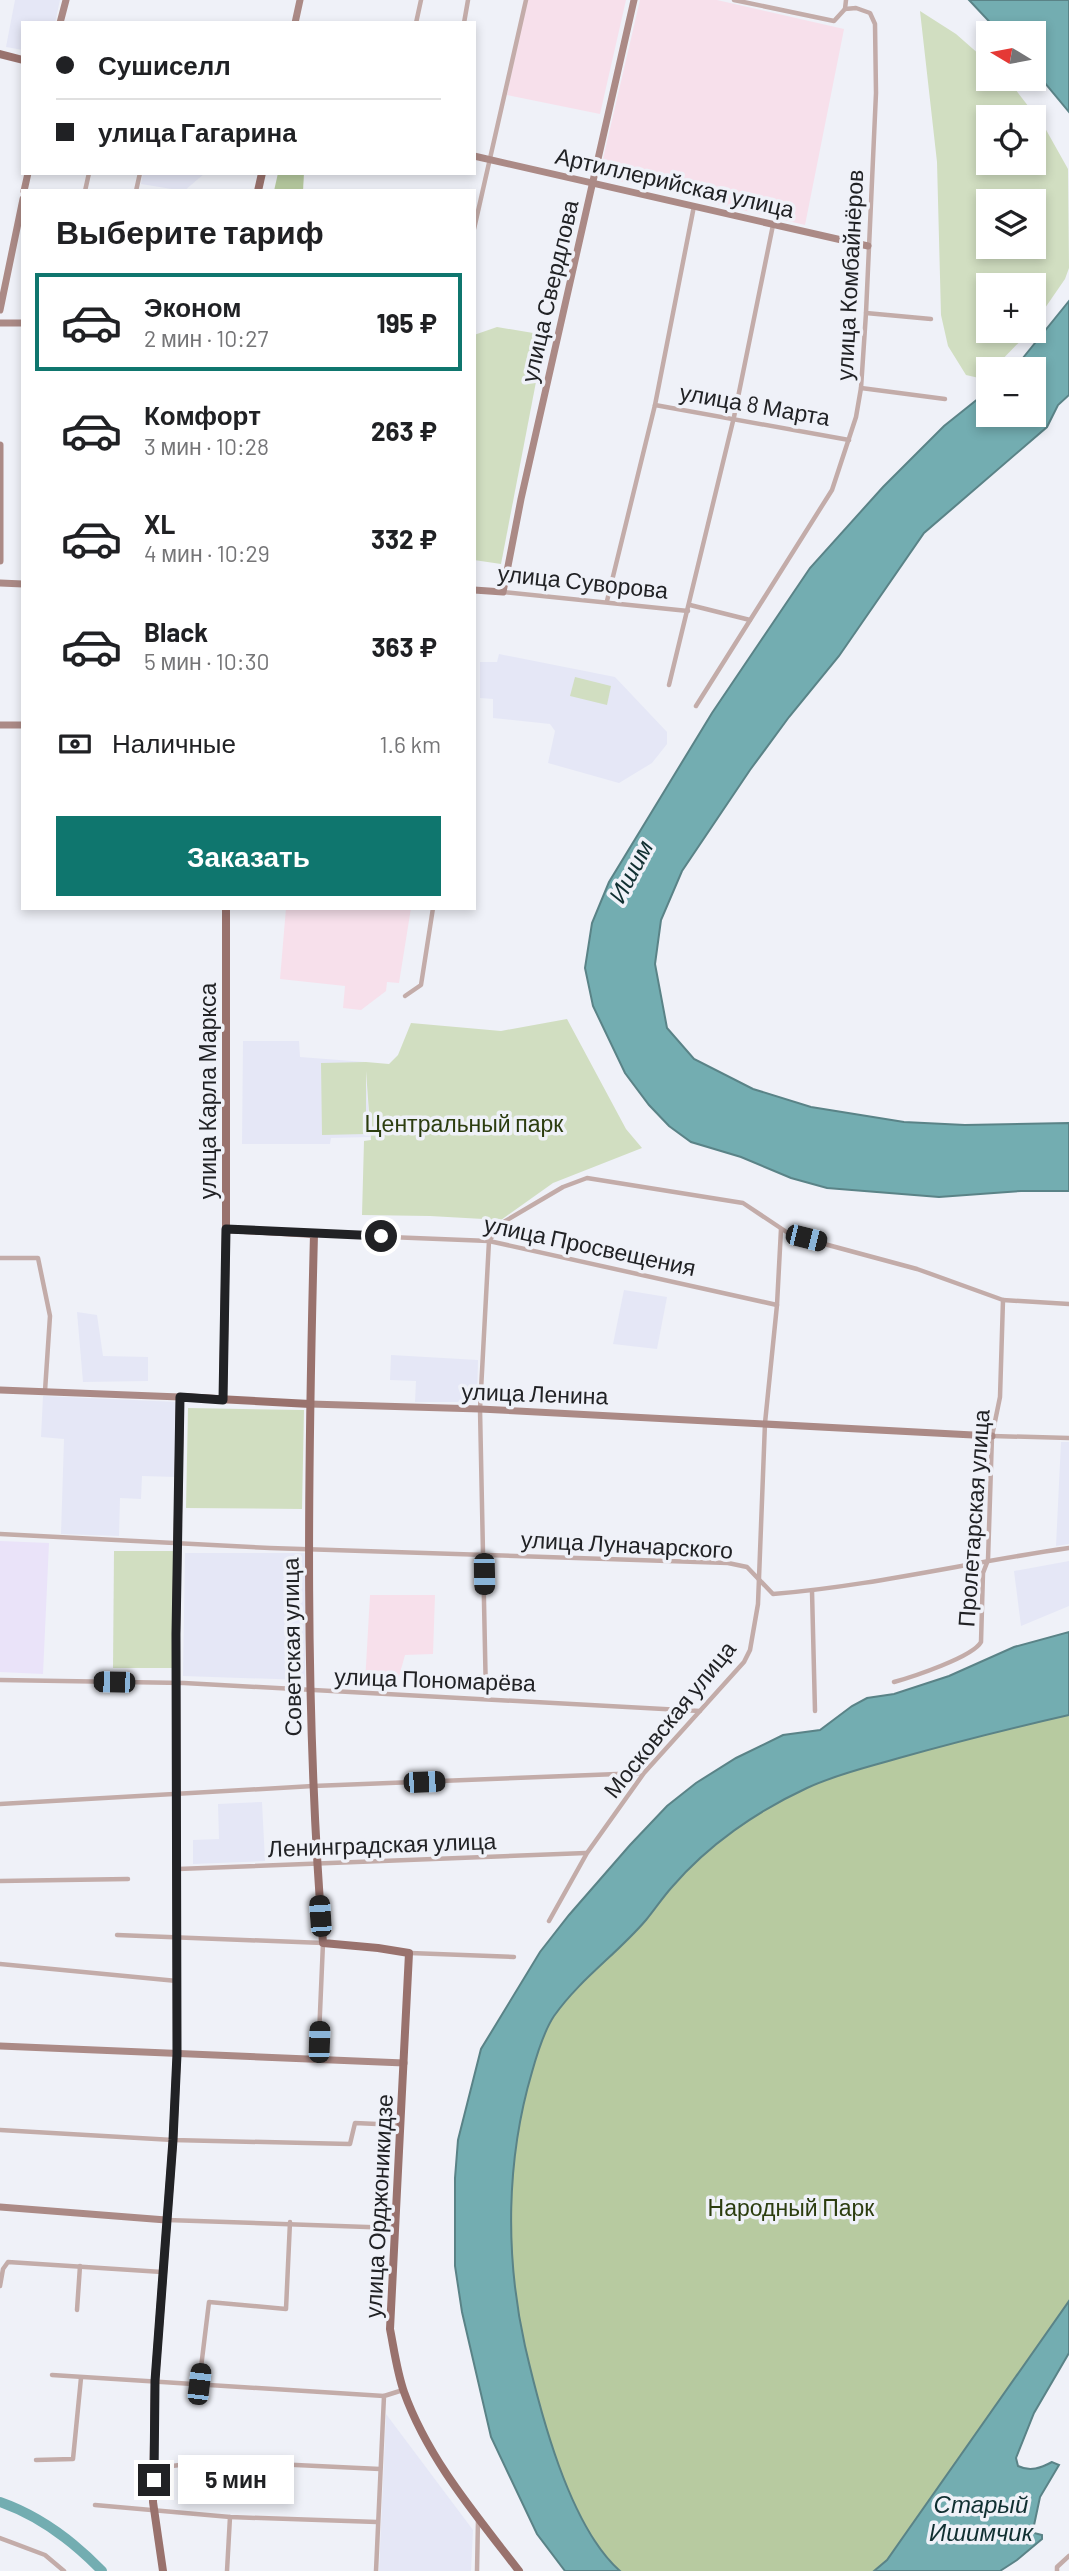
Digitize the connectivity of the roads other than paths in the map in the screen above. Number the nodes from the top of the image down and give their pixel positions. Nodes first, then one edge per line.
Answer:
1 (65, 0) edge
2 (300, 0) edge
3 (421, 0) edge
4 (468, 0) edge
5 (526, 0) edge
6 (634, 0) edge
7 (735, 0) edge
8 (846, 0) edge
9 (845, 9) junction
10 (60, 21) edge
11 (295, 21) edge
12 (416, 21) edge
13 (464, 21) edge
14 (0, 54) edge
15 (21, 59) edge
16 (476, 156) edge
17 (489, 159) junction
18 (593, 182) junction
19 (694, 206) junction
20 (21, 208) edge
21 (476, 220) edge
22 (773, 224) junction
23 (868, 246) junction
24 (0, 310) edge
25 (866, 313) junction
26 (931, 319) dead end
27 (0, 323) edge
28 (21, 323) edge
29 (861, 388) junction
30 (945, 399) dead end
31 (655, 405) junction
32 (734, 419) junction
33 (849, 440) junction
34 (0, 445) edge
35 (0, 561) edge
36 (0, 583) edge
37 (21, 584) edge
38 (476, 590) edge
39 (503, 592) junction
40 (607, 601) junction
41 (690, 605) junction
42 (688, 611) junction
43 (750, 620) junction
44 (669, 685) dead end
45 (696, 706) dead end
46 (0, 725) edge
47 (21, 725) edge
48 (226, 910) edge
49 (433, 910) edge
50 (405, 996) dead end
51 (781, 1228) junction
52 (226, 1229) junction
53 (314, 1234) junction
54 (489, 1241) junction
55 (0, 1258) edge
56 (1003, 1300) junction
57 (1069, 1304) edge
58 (777, 1305) junction
59 (0, 1390) edge
60 (45, 1392) junction
61 (180, 1397) junction
62 (223, 1400) junction
63 (310, 1404) junction
64 (480, 1409) junction
65 (765, 1423) junction
66 (992, 1436) junction
67 (1069, 1438) edge
68 (0, 1534) edge
69 (178, 1544) junction
70 (309, 1548) junction
71 (1069, 1548) edge
72 (484, 1555) junction
73 (988, 1560) junction
74 (758, 1581) junction
75 (811, 1591) junction
76 (0, 1680) edge
77 (894, 1682) dead end
78 (176, 1683) junction
79 (310, 1691) junction
80 (486, 1698) junction
81 (700, 1711) junction
82 (815, 1711) dead end
83 (644, 1773) junction
84 (313, 1786) junction
85 (177, 1793) junction
86 (0, 1804) edge
87 (587, 1853) junction
88 (316, 1864) junction
89 (178, 1869) junction
90 (128, 1879) dead end
91 (0, 1881) edge
92 (549, 1922) dead end
93 (117, 1935) dead end
94 (178, 1936) junction
95 (323, 1942) junction
96 (409, 1953) junction
97 (514, 1957) dead end
98 (0, 1964) edge
99 (179, 1981) junction
100 (0, 2046) edge
101 (177, 2054) junction
102 (318, 2059) junction
103 (404, 2063) junction
104 (401, 2126) junction
105 (0, 2130) edge
106 (173, 2140) junction
107 (0, 2207) edge
108 (166, 2220) junction
109 (290, 2222) junction
110 (396, 2228) junction
111 (80, 2266) junction
112 (162, 2272) junction
113 (0, 2286) edge
114 (77, 2310) dead end
115 (52, 2375) dead end
116 (80, 2378) junction
117 (155, 2381) junction
118 (199, 2384) junction
119 (403, 2390) junction
120 (384, 2396) junction
121 (36, 2460) dead end
122 (154, 2465) junction
123 (380, 2469) junction
124 (95, 2505) dead end
125 (153, 2512) junction
126 (230, 2517) junction
127 (478, 2519) junction
128 (377, 2522) junction
129 (0, 2538) edge
130 (1069, 2556) edge
131 (1057, 2569) edge
132 (64, 2571) edge
133 (163, 2571) edge
134 (227, 2571) edge
135 (376, 2571) edge
136 (477, 2571) edge
137 (519, 2571) edge

1 - 10 street
2 - 11 street
3 - 12 street
4 - 13 street
5 - 17 street
6 - 18 street, улица Свердлова
7 - 9 street
8 - 9 street
9 - 23 street, улица Комбайнёров
14 - 15 main road
16 - 17 street, Артиллерийская улица
17 - 18 street, Артиллерийская улица
17 - 21 street
18 - 19 street, Артиллерийская улица
18 - 39 street, улица Свердлова
19 - 22 street, Артиллерийская улица
19 - 31 street
20 - 24 street
22 - 23 street, Артиллерийская улица
22 - 32 street
23 - 25 street, улица Комбайнёров
25 - 26 street
25 - 29 street, улица Комбайнёров
27 - 28 street
29 - 30 street
29 - 33 street, улица Комбайнёров
31 - 32 street, улица 8 Марта
31 - 40 street
32 - 33 street, улица 8 Марта
32 - 41 street
33 - 43 street, улица Комбайнёров
34 - 35 street
36 - 37 street
38 - 39 street, улица Суворова
39 - 40 street, улица Суворова
40 - 42 street, улица Суворова
41 - 42 street
41 - 43 street, улица Суворова
42 - 44 street
43 - 45 street, улица Комбайнёров
46 - 47 street
48 - 52 main road, улица Карла Маркса
49 - 50 street
51 - 54 street
51 - 56 street
51 - 58 street, Московская улица
52 - 53 main road, улица Просвещения
52 - 62 main road, улица Карла Маркса
53 - 54 street, улица Просвещения
53 - 63 main road, Советская улица
54 - 58 street, улица Просвещения
54 - 64 street
55 - 60 street
56 - 57 street
56 - 66 street, Пролетарская улица
58 - 65 street, Московская улица
59 - 60 street, улица Ленина
60 - 61 street, улица Ленина
61 - 62 main road, улица Ленина
61 - 69 main road
62 - 63 main road, улица Ленина
63 - 64 street, улица Ленина
63 - 70 main road, Советская улица
64 - 65 street, улица Ленина
64 - 72 street
65 - 66 street, улица Ленина
65 - 74 street, Московская улица
66 - 67 street, улица Ленина
66 - 73 street, Пролетарская улица
68 - 69 street, улица Луначарского
69 - 70 street, улица Луначарского
69 - 78 main road
70 - 72 street, улица Луначарского
70 - 79 main road, Советская улица
71 - 73 street, улица Луначарского
72 - 74 street, улица Луначарского
72 - 80 street
73 - 75 street, улица Луначарского
73 - 77 street, Пролетарская улица
74 - 75 street, улица Луначарского
74 - 81 street, Московская улица
75 - 82 street
76 - 78 street, улица Пономарёва
78 - 79 street, улица Пономарёва
78 - 85 main road
79 - 80 street, улица Пономарёва
79 - 84 main road, Советская улица
80 - 81 street, улица Пономарёва
81 - 83 street, Московская улица
83 - 84 street
83 - 87 street, Московская улица
84 - 85 street
84 - 88 main road, Советская улица
85 - 86 street
85 - 89 main road
87 - 88 street, Ленинградская улица
87 - 92 street, Московская улица
88 - 89 street, Ленинградская улица
88 - 95 main road, Советская улица
89 - 94 main road
90 - 91 street
93 - 94 street
94 - 95 street
94 - 99 main road
95 - 96 main road
95 - 102 street, Советская улица
96 - 97 street
96 - 103 main road, улица Орджоникидзе
98 - 99 street
99 - 101 main road
100 - 101 street
101 - 102 street
101 - 106 main road
102 - 103 street
103 - 104 main road, улица Орджоникидзе
104 - 106 street
104 - 110 main road, улица Орджоникидзе
105 - 106 street
106 - 108 main road
107 - 108 street
108 - 109 street
108 - 112 main road
109 - 110 street
109 - 118 street
110 - 119 main road, улица Орджоникидзе
111 - 112 street
111 - 113 street
111 - 114 street
112 - 117 main road
115 - 116 street
116 - 117 street
116 - 121 street
117 - 118 street
117 - 122 main road
118 - 120 street
119 - 120 street
119 - 127 main road, улица Орджоникидзе
120 - 123 street
122 - 123 street
122 - 125 main road
123 - 128 street
124 - 125 street
125 - 126 street
125 - 133 main road
126 - 128 street
126 - 134 street
127 - 136 street
127 - 137 main road, улица Орджоникидзе
128 - 135 street
129 - 132 street
130 - 131 street

